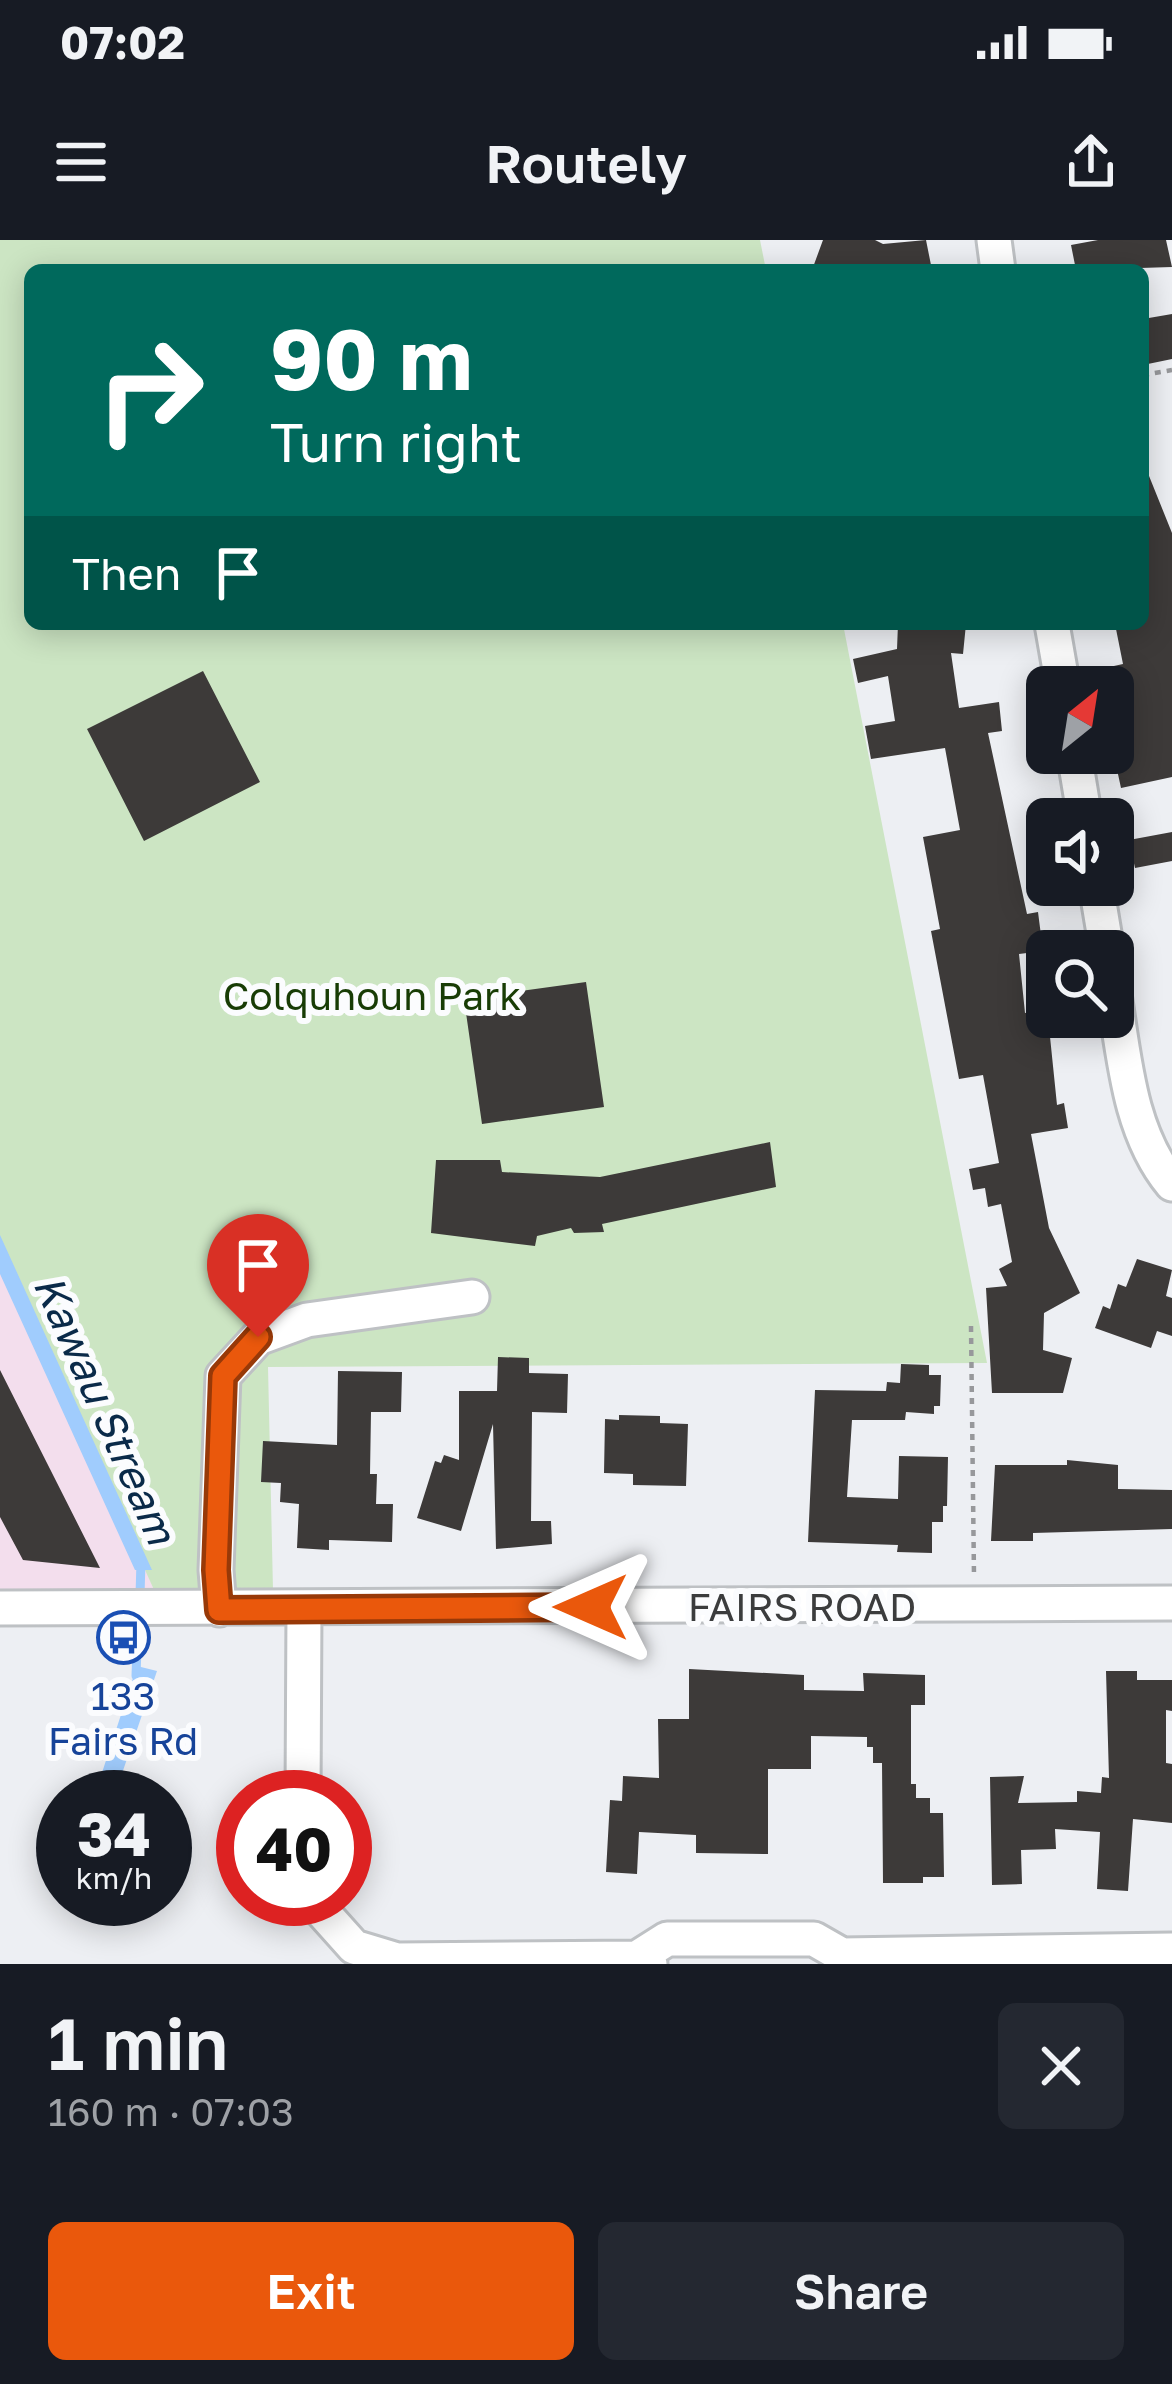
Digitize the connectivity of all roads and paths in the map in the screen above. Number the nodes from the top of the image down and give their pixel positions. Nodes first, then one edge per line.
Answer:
1 (1053, 630) edge
2 (1059, 666) edge
3 (1121, 1038) edge
4 (1172, 1184) edge
5 (472, 1297) dead end
6 (971, 1327) dead end
7 (1172, 1604) edge
8 (974, 1606) junction
9 (0, 1608) edge
10 (304, 1609) junction
11 (219, 1610) junction
12 (303, 1770) edge
13 (335, 1926) edge
14 (1172, 1950) edge
15 (837, 1960) edge
16 (644, 1961) edge
17 (468, 1962) edge

1 - 2 street
3 - 4 street
5 - 11 street
6 - 8 path
7 - 8 street, FAIRS ROAD
8 - 10 street, FAIRS ROAD
9 - 11 street, FAIRS ROAD
10 - 11 street, FAIRS ROAD
10 - 12 street
13 - 17 street
14 - 15 street
15 - 16 street
16 - 17 street

